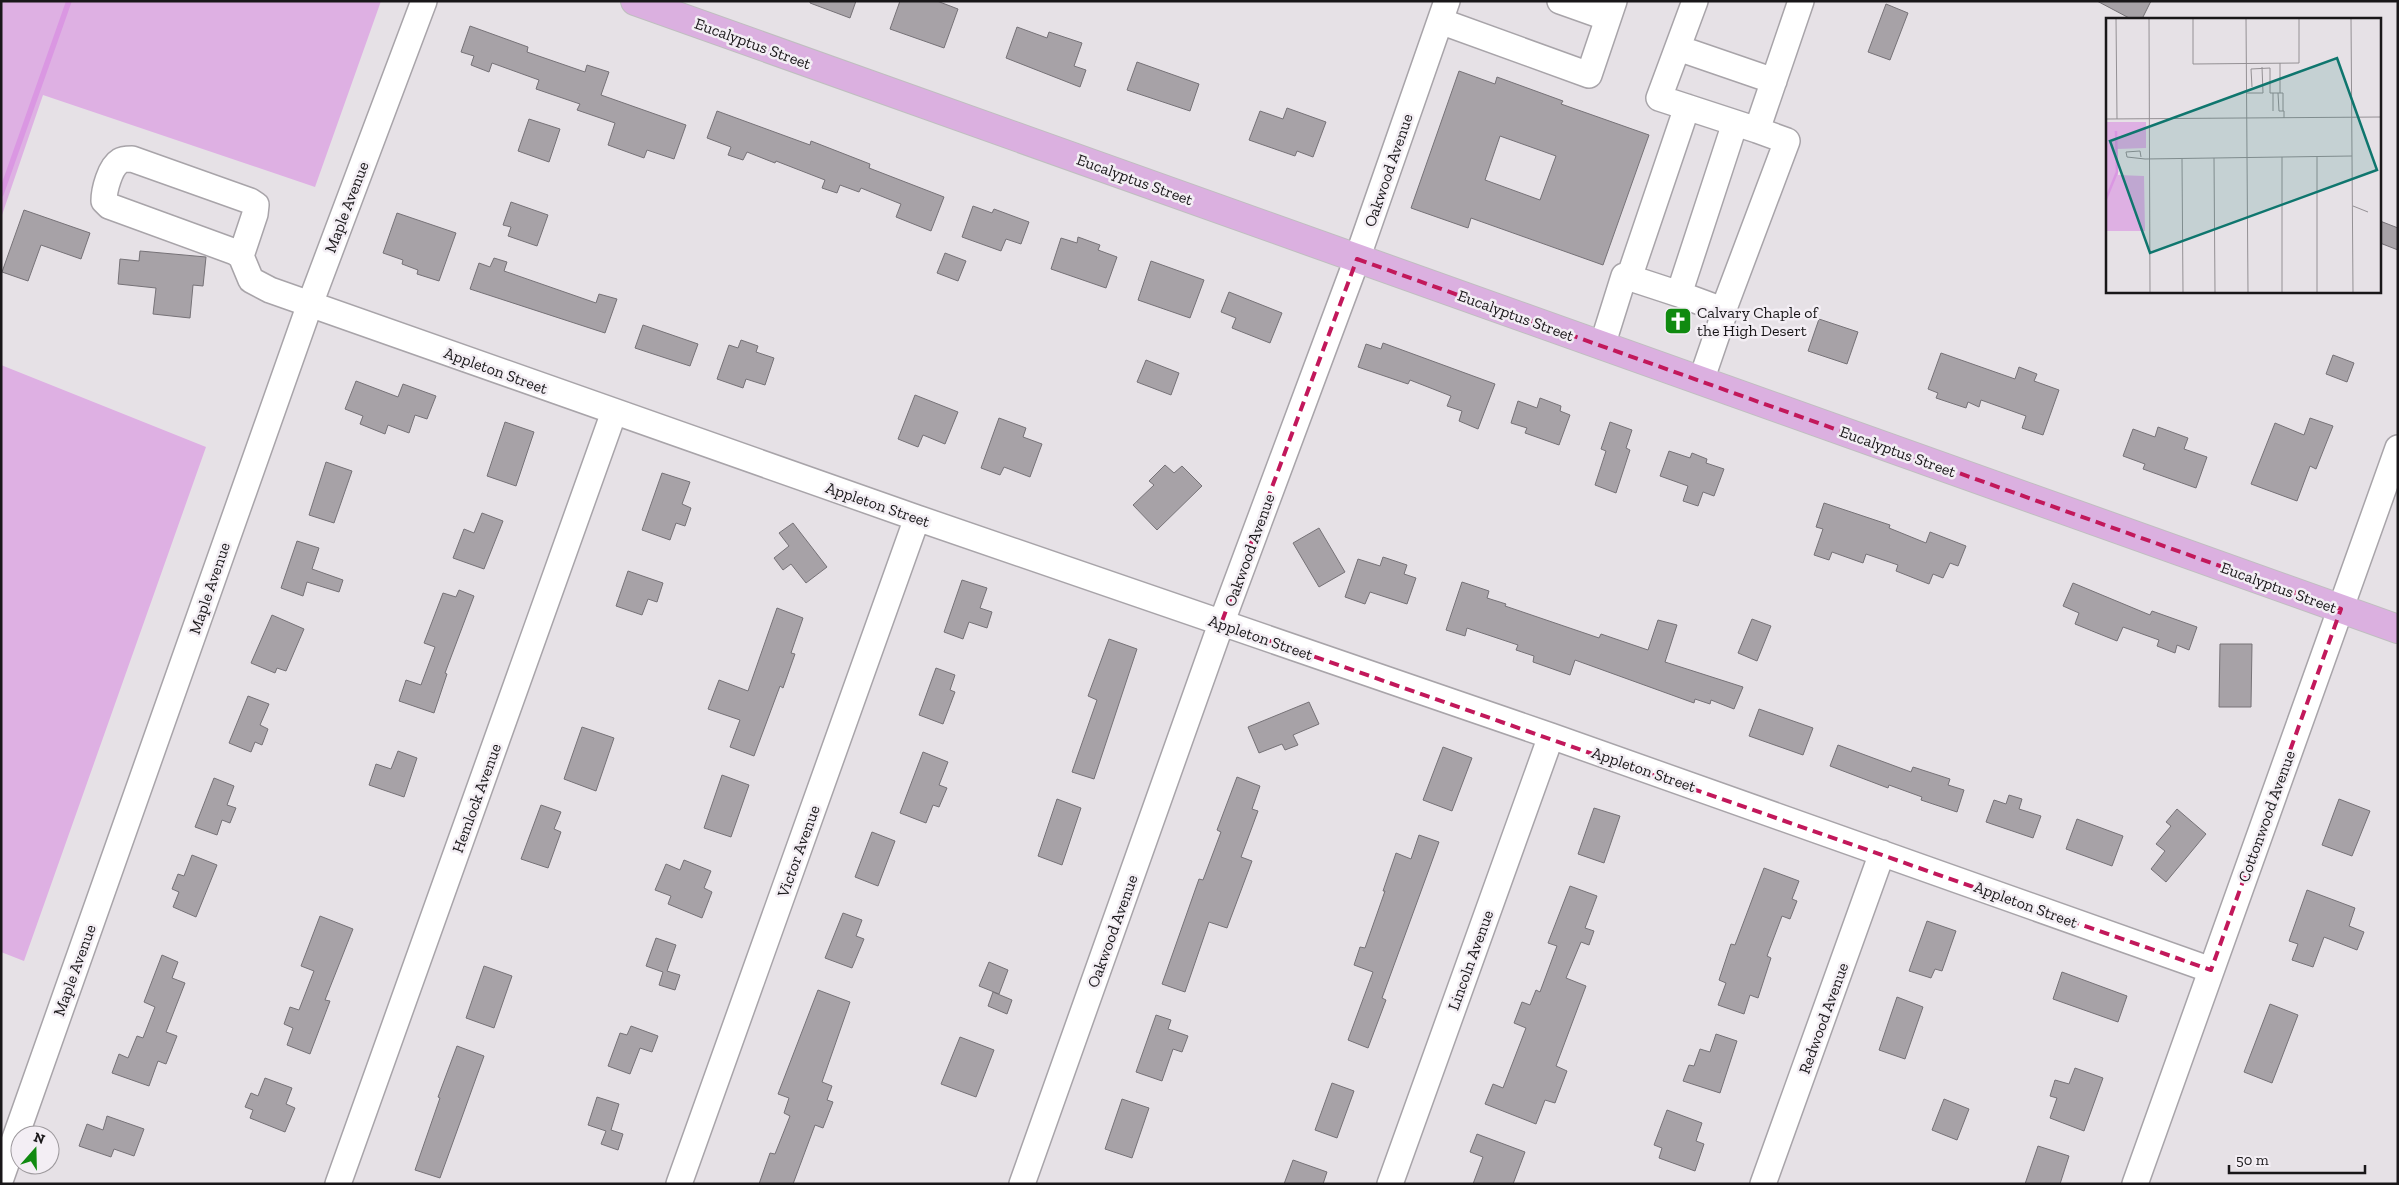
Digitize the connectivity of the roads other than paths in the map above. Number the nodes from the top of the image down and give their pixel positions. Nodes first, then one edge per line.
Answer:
1 (424, 1) edge
2 (635, 1) edge
3 (1560, 1) edge
4 (1695, 1) edge
5 (1801, 1) edge
6 (1611, 10) edge
7 (1444, 11) edge
8 (1678, 48) junction
9 (1774, 81) junction
10 (1687, 107) junction
11 (1746, 127) junction
12 (241, 256) junction
13 (1357, 259) junction
14 (1628, 278) junction
15 (1678, 294) junction
16 (310, 304) junction
17 (1723, 311) junction
18 (1602, 346) junction
19 (1701, 381) junction
20 (614, 412) junction
21 (2398, 448) edge
22 (917, 518) junction
23 (2341, 609) junction
24 (1222, 624) junction
25 (2398, 629) edge
26 (1551, 736) junction
27 (1882, 853) junction
28 (2212, 970) junction
29 (1, 1178) edge
30 (338, 1184) edge
31 (679, 1184) edge
32 (1022, 1184) edge
33 (1390, 1184) edge
34 (1763, 1184) edge
35 (2135, 1184) edge

1 - 16 street, Maple Avenue
2 - 13 main road, Eucalyptus Street
3 - 6 street
4 - 8 street
5 - 9 street
6 - 7 street
7 - 13 street, Oakwood Avenue
8 - 9 street
8 - 10 street
9 - 11 street
10 - 11 street
10 - 14 street
11 - 15 street
11 - 17 street
12 - 12 street
12 - 16 street, Appleton Street
13 - 18 main road, Eucalyptus Street
13 - 24 street, Oakwood Avenue
14 - 15 street
14 - 18 street
15 - 17 street
16 - 20 street, Appleton Street
16 - 29 street, Maple Avenue
17 - 19 street
18 - 19 main road, Eucalyptus Street
19 - 23 main road, Eucalyptus Street
20 - 22 street, Appleton Street
20 - 30 street, Hemlock Avenue
21 - 23 street, Cottonwood Avenue
22 - 24 street, Appleton Street
22 - 31 street, Victor Avenue
23 - 25 main road, Eucalyptus Street
23 - 28 street, Cottonwood Avenue
24 - 26 street, Appleton Street
24 - 32 street, Oakwood Avenue
26 - 27 street, Appleton Street
26 - 33 street, Lincoln Avenue
27 - 28 street, Appleton Street
27 - 34 street, Redwood Avenue
28 - 35 street, Cottonwood Avenue

